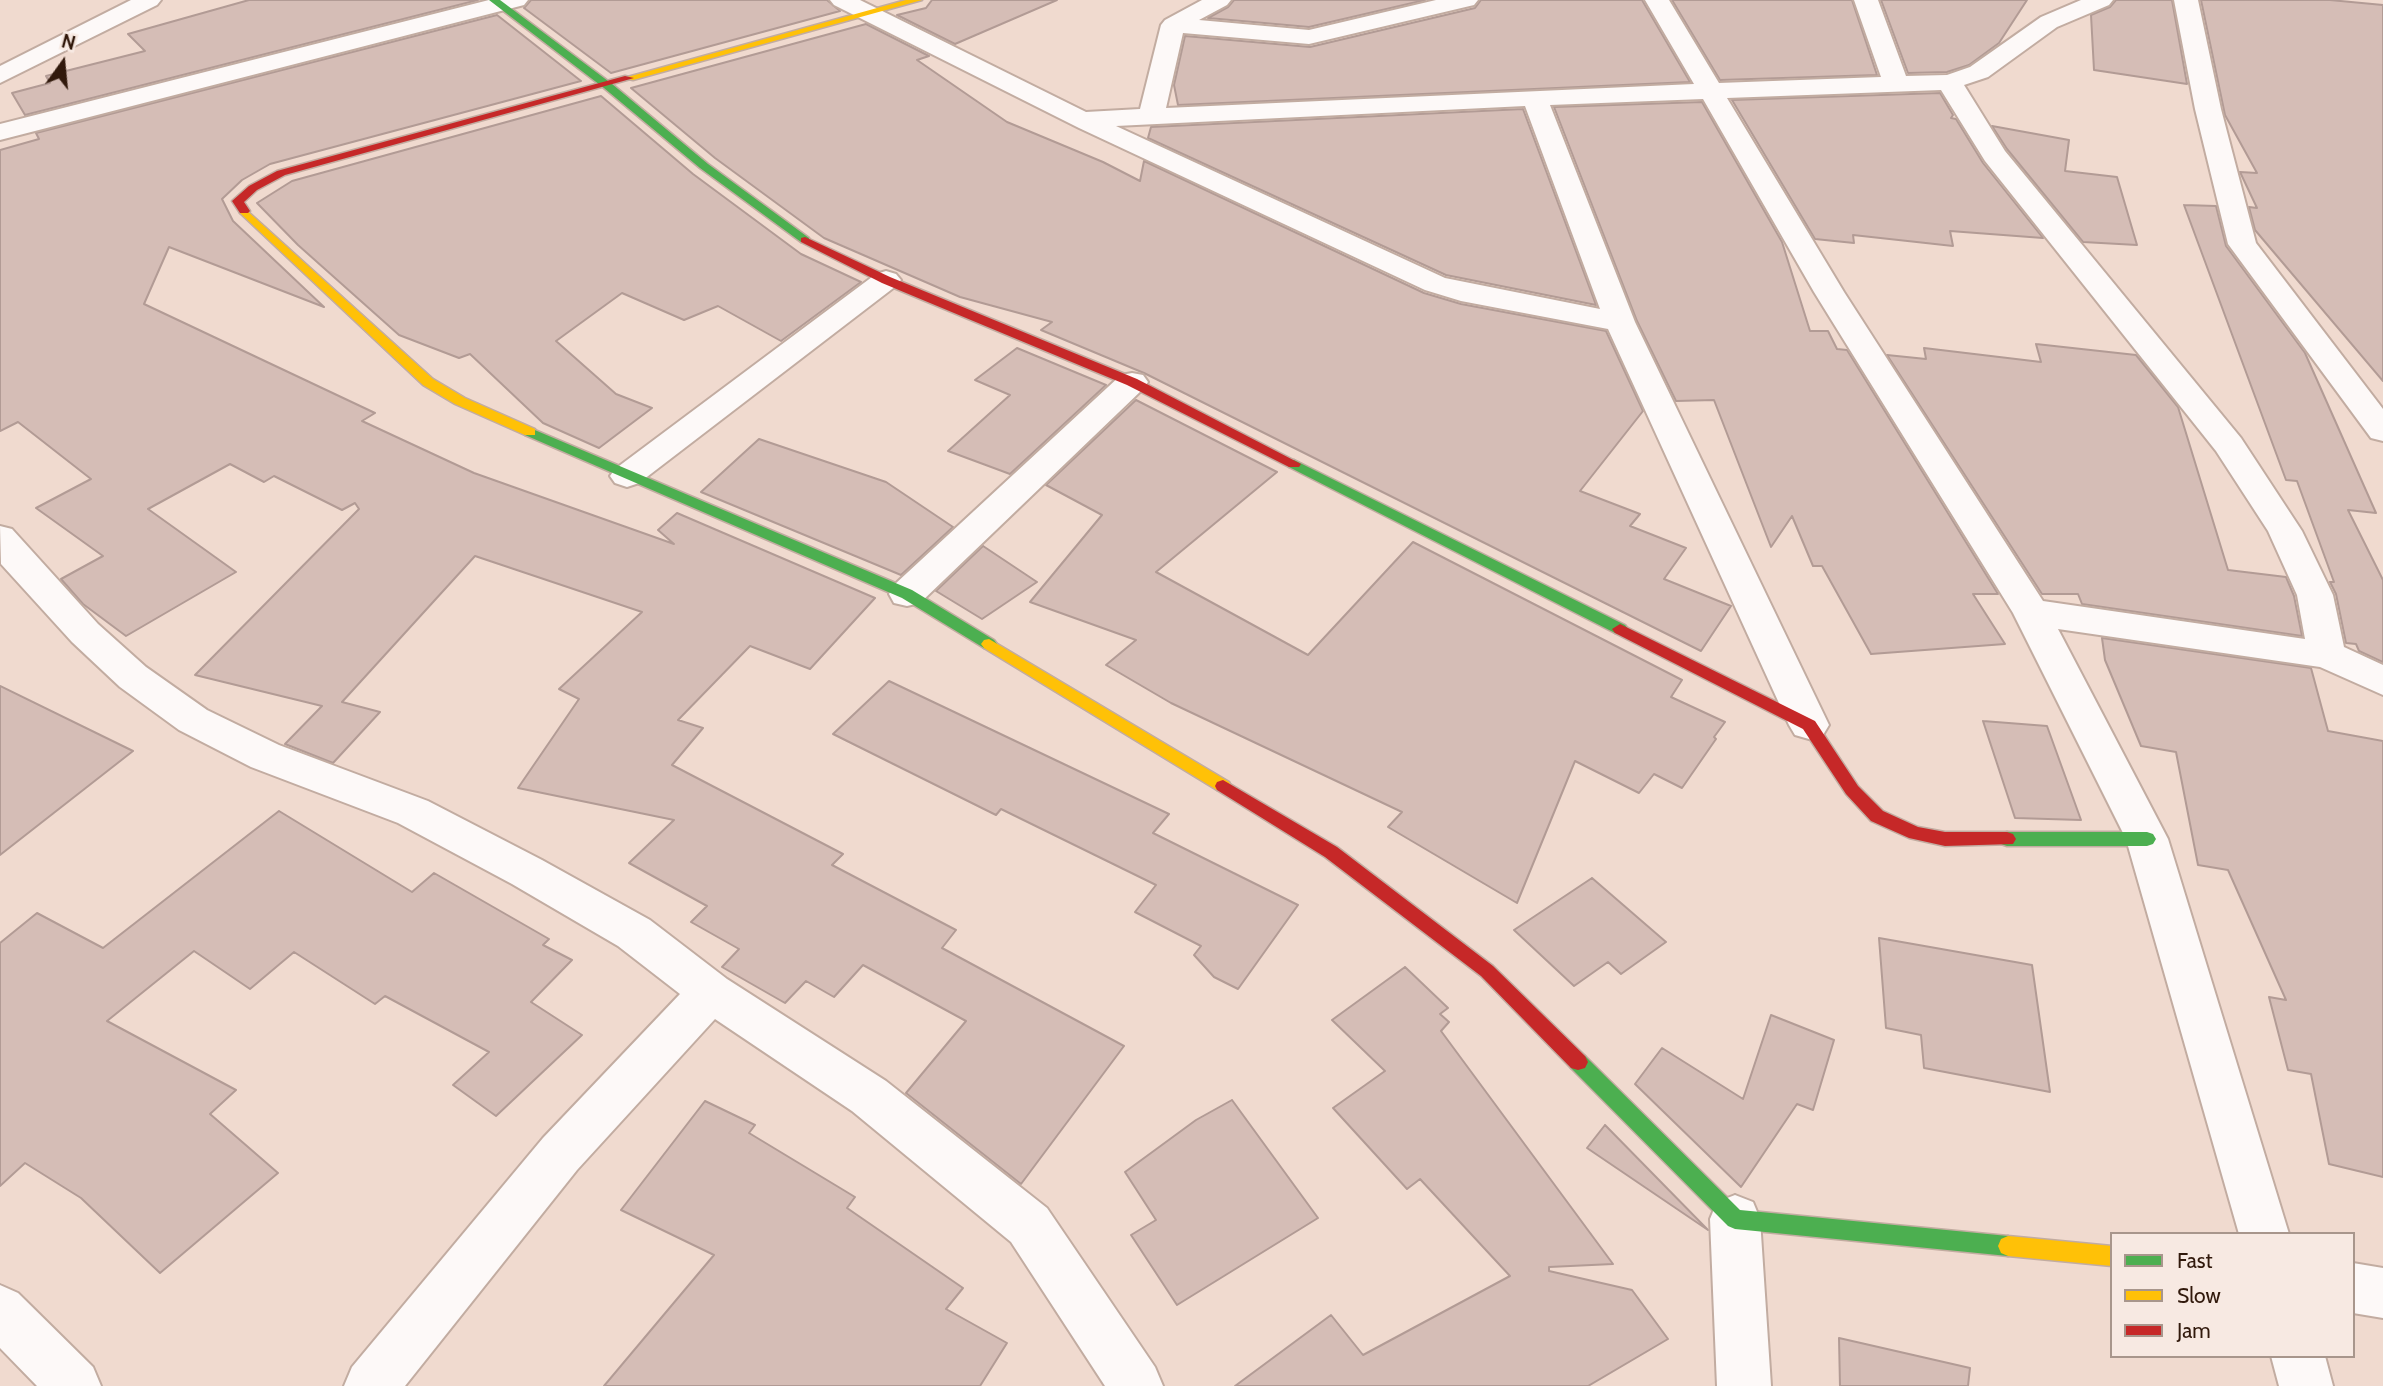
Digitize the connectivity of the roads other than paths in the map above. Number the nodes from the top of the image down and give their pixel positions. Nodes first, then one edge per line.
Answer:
1 (149, 0) edge
2 (842, 0) edge
3 (916, 0) edge
4 (1219, 0) edge
5 (1466, 0) edge
6 (1657, 0) edge
7 (1867, 0) edge
8 (2101, 0) edge
9 (2186, 0) edge
10 (503, 2) edge
11 (872, 14) junction
12 (1173, 25) junction
13 (0, 76) edge
14 (1949, 82) junction
15 (1896, 84) junction
16 (608, 86) junction
17 (1709, 92) junction
18 (1535, 98) junction
19 (1151, 118) junction
20 (1082, 120) junction
21 (0, 132) edge
22 (886, 280) junction
23 (1620, 322) junction
24 (1132, 382) junction
25 (2383, 431) edge
26 (627, 475) junction
27 (0, 537) edge
28 (907, 594) junction
29 (2031, 612) junction
30 (2327, 655) junction
31 (2383, 681) edge
32 (1809, 725) junction
33 (2147, 839) junction
34 (711, 992) junction
35 (1735, 1219) junction
36 (2263, 1232) edge
37 (2110, 1256) edge
38 (2355, 1288) edge
39 (2383, 1293) edge
40 (0, 1311) edge
41 (2298, 1358) edge
42 (74, 1386) edge
43 (371, 1386) edge
44 (1136, 1386) edge
45 (1744, 1386) edge
46 (2305, 1386) edge

1 - 13 street
2 - 11 street
3 - 11 street
4 - 12 street
5 - 12 street
6 - 17 street
7 - 15 street
8 - 14 street
9 - 25 street
10 - 16 street
10 - 21 street
11 - 16 street
11 - 20 street
12 - 19 street
14 - 15 street
14 - 30 street
15 - 17 street
16 - 22 street
16 - 26 street
17 - 18 street
17 - 29 street
18 - 19 street
18 - 23 street
19 - 20 street
20 - 23 street
22 - 24 street
22 - 26 street
23 - 32 street
24 - 28 street
24 - 32 street
26 - 28 street
27 - 34 street
28 - 35 street
29 - 30 street
29 - 33 street
30 - 31 street
32 - 33 street
33 - 36 street
34 - 43 street
34 - 44 street
35 - 37 street
35 - 45 street
38 - 39 street
40 - 42 street
41 - 46 street

